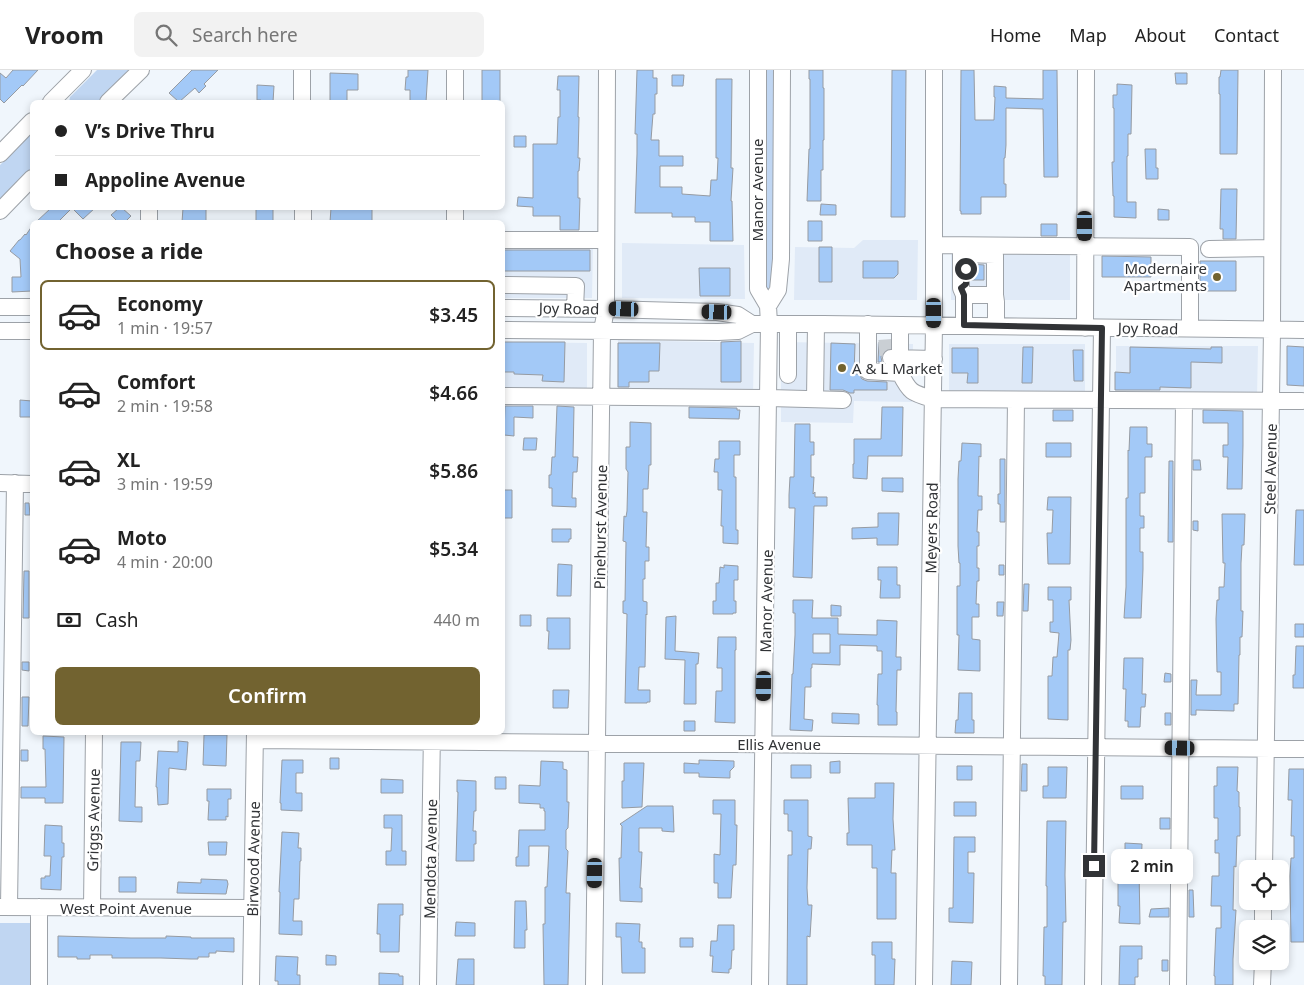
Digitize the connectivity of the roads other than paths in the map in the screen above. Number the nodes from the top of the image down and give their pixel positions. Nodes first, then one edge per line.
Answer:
1 (83, 70) edge
2 (141, 70) edge
3 (302, 70) edge
4 (455, 70) edge
5 (607, 70) edge
6 (758, 70) edge
7 (782, 70) edge
8 (934, 70) edge
9 (1086, 70) edge
10 (1273, 70) edge
11 (55, 100) edge
12 (110, 100) edge
13 (302, 100) edge
14 (455, 100) edge
15 (30, 123) edge
16 (0, 154) edge
17 (30, 180) edge
18 (0, 211) edge
19 (505, 240) edge
20 (606, 240) junction
21 (934, 245) junction
22 (1085, 246) junction
23 (1272, 248) junction
24 (1209, 249) dead end
25 (505, 285) edge
26 (962, 292) junction
27 (995, 295) junction
28 (768, 306) junction
29 (0, 307) edge
30 (30, 307) edge
31 (505, 308) edge
32 (575, 308) junction
33 (606, 309) junction
34 (752, 324) junction
35 (769, 324) junction
36 (788, 324) junction
37 (816, 324) junction
38 (868, 324) junction
39 (900, 325) junction
40 (934, 325) junction
41 (964, 325) junction
42 (996, 326) junction
43 (1085, 328) junction
44 (1102, 328) junction
45 (1190, 329) junction
46 (505, 330) edge
47 (1272, 330) junction
48 (1304, 330) edge
49 (0, 331) edge
50 (30, 331) edge
51 (602, 331) junction
52 (886, 355) junction
53 (934, 359) junction
54 (769, 375) junction
55 (788, 375) junction
56 (815, 375) junction
57 (505, 396) edge
58 (602, 397) junction
59 (769, 398) junction
60 (815, 399) junction
61 (933, 399) junction
62 (843, 400) dead end
63 (1016, 400) junction
64 (1101, 400) junction
65 (1184, 401) junction
66 (1272, 401) junction
67 (1302, 401) dead end
68 (8, 483) edge
69 (30, 484) edge
70 (14, 566) junction
71 (0, 579) edge
72 (94, 735) edge
73 (255, 736) edge
74 (432, 737) edge
75 (597, 743) junction
76 (764, 744) junction
77 (928, 746) junction
78 (1012, 746) junction
79 (1096, 747) junction
80 (1180, 748) junction
81 (1304, 749) edge
82 (1265, 750) junction
83 (1264, 860) edge
84 (5, 907) edge
85 (39, 907) junction
86 (92, 908) junction
87 (252, 908) junction
88 (1263, 970) edge
89 (39, 985) edge
90 (251, 985) edge
91 (428, 985) edge
92 (594, 985) edge
93 (760, 985) edge
94 (924, 985) edge
95 (1009, 985) edge
96 (1093, 985) edge
97 (1178, 985) edge
98 (1262, 985) edge

1 - 11 street
2 - 12 street
3 - 13 street
4 - 14 street
5 - 20 street, Pinehurst Avenue
6 - 28 street, Manor Avenue
7 - 28 street, Manor Avenue
8 - 21 street, Meyers Road
9 - 22 street
10 - 23 street, Steel Avenue
15 - 16 street
17 - 18 street
19 - 20 street
20 - 33 street, Pinehurst Avenue
21 - 22 street
21 - 40 street, Meyers Road
22 - 43 street
22 - 45 street
23 - 24 street
23 - 47 street, Steel Avenue
25 - 32 street
26 - 27 street
26 - 27 street
26 - 41 street
27 - 42 street
28 - 35 street, Manor Avenue
29 - 30 street
31 - 32 street, Joy Road
32 - 33 street, Joy Road
33 - 34 street, Joy Road
33 - 51 street, Pinehurst Avenue
34 - 35 street, Joy Road
34 - 51 street, Joy Road
35 - 36 street, Joy Road
35 - 54 street, Manor Avenue
36 - 37 street, Joy Road
36 - 55 street
37 - 38 street, Joy Road
37 - 56 street
38 - 39 street, Joy Road
38 - 52 street
39 - 40 street, Joy Road
39 - 52 street
40 - 41 street, Joy Road
40 - 53 street, Meyers Road
41 - 42 street, Joy Road
42 - 43 street, Joy Road
43 - 44 street, Joy Road
44 - 45 street, Joy Road
44 - 64 street
45 - 47 street, Joy Road
46 - 51 street, Joy Road
47 - 48 street, Joy Road
47 - 66 street, Steel Avenue
49 - 50 street
51 - 58 street, Pinehurst Avenue
52 - 53 street
52 - 61 street
53 - 61 street, Meyers Road
54 - 55 street
54 - 59 street, Manor Avenue
55 - 56 street
56 - 60 street
57 - 58 street
58 - 59 street
58 - 75 street, Pinehurst Avenue
59 - 60 street
59 - 76 street, Manor Avenue
60 - 62 street
61 - 63 street
61 - 77 street, Meyers Road
63 - 64 street
63 - 78 street
64 - 65 street
64 - 79 street
65 - 66 street
65 - 80 street
66 - 67 street
66 - 82 street, Steel Avenue
68 - 69 street
68 - 70 street
70 - 71 street
70 - 84 street
72 - 86 street, Griggs Avenue
73 - 74 street, Ellis Avenue
73 - 87 street, Birwood Avenue
74 - 75 street, Ellis Avenue
74 - 91 street, Mendota Avenue
75 - 76 street, Ellis Avenue
75 - 92 street, Pinehurst Avenue
76 - 77 street, Ellis Avenue
76 - 93 street, Manor Avenue
77 - 78 street, Ellis Avenue
77 - 94 street, Meyers Road
78 - 79 street, Ellis Avenue
78 - 95 street
79 - 80 street, Ellis Avenue
79 - 96 street
80 - 82 street, Ellis Avenue
80 - 97 street
81 - 82 street, Ellis Avenue
82 - 83 street, Steel Avenue
84 - 85 street, West Point Avenue
85 - 86 street, West Point Avenue
85 - 89 street
86 - 87 street, West Point Avenue
87 - 90 street, Birwood Avenue
88 - 98 street

